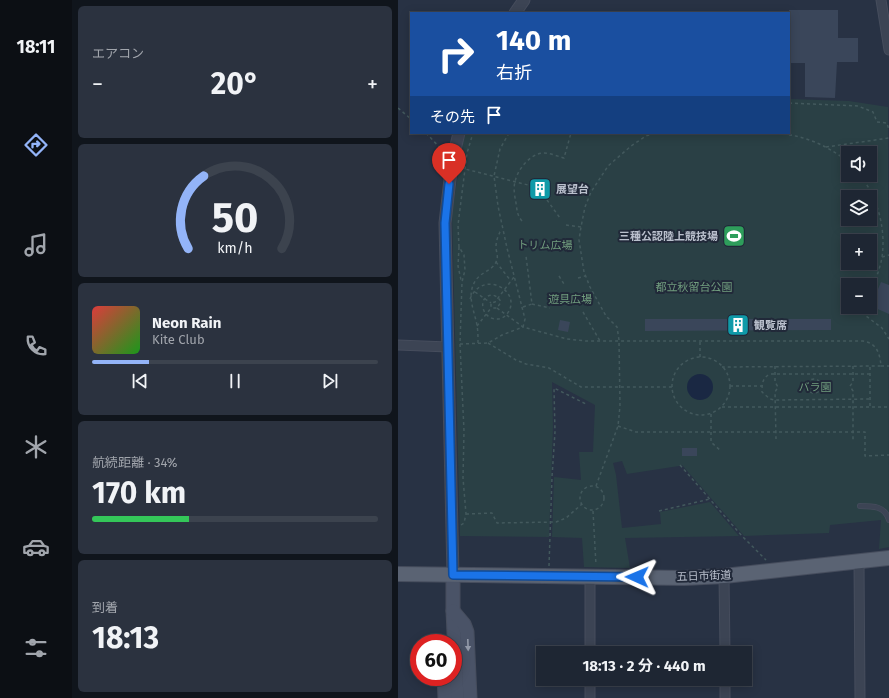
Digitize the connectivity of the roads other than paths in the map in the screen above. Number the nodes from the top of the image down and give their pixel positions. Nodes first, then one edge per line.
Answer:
1 (524, 0) edge
2 (881, 0) edge
3 (516, 12) edge
4 (889, 50) edge
5 (459, 134) edge
6 (398, 345) edge
7 (452, 346) junction
8 (860, 506) dead end
9 (889, 520) edge
10 (889, 558) edge
11 (859, 562) junction
12 (593, 572) junction
13 (398, 574) edge
14 (453, 575) junction
15 (724, 576) junction
16 (453, 611) junction
17 (451, 634) edge
18 (590, 646) edge
19 (725, 646) edge
20 (444, 686) edge
21 (456, 686) edge
22 (590, 686) edge
23 (725, 686) edge
24 (445, 698) edge
25 (457, 698) edge
26 (470, 698) edge
27 (590, 698) edge
28 (725, 698) edge
29 (860, 698) edge

1 - 3 street
2 - 4 street
5 - 7 street
6 - 7 street
7 - 14 street
8 - 9 lane
10 - 11 main road, 五日市街道
11 - 15 main road, 五日市街道
11 - 29 street
12 - 14 main road, 五日市街道
12 - 15 main road, 五日市街道
12 - 18 street
13 - 14 main road, 五日市街道
14 - 16 main road
15 - 19 street
16 - 17 main road
16 -> 26 main road
20 - 24 main road
21 - 25 main road
22 - 27 street
23 - 28 street

